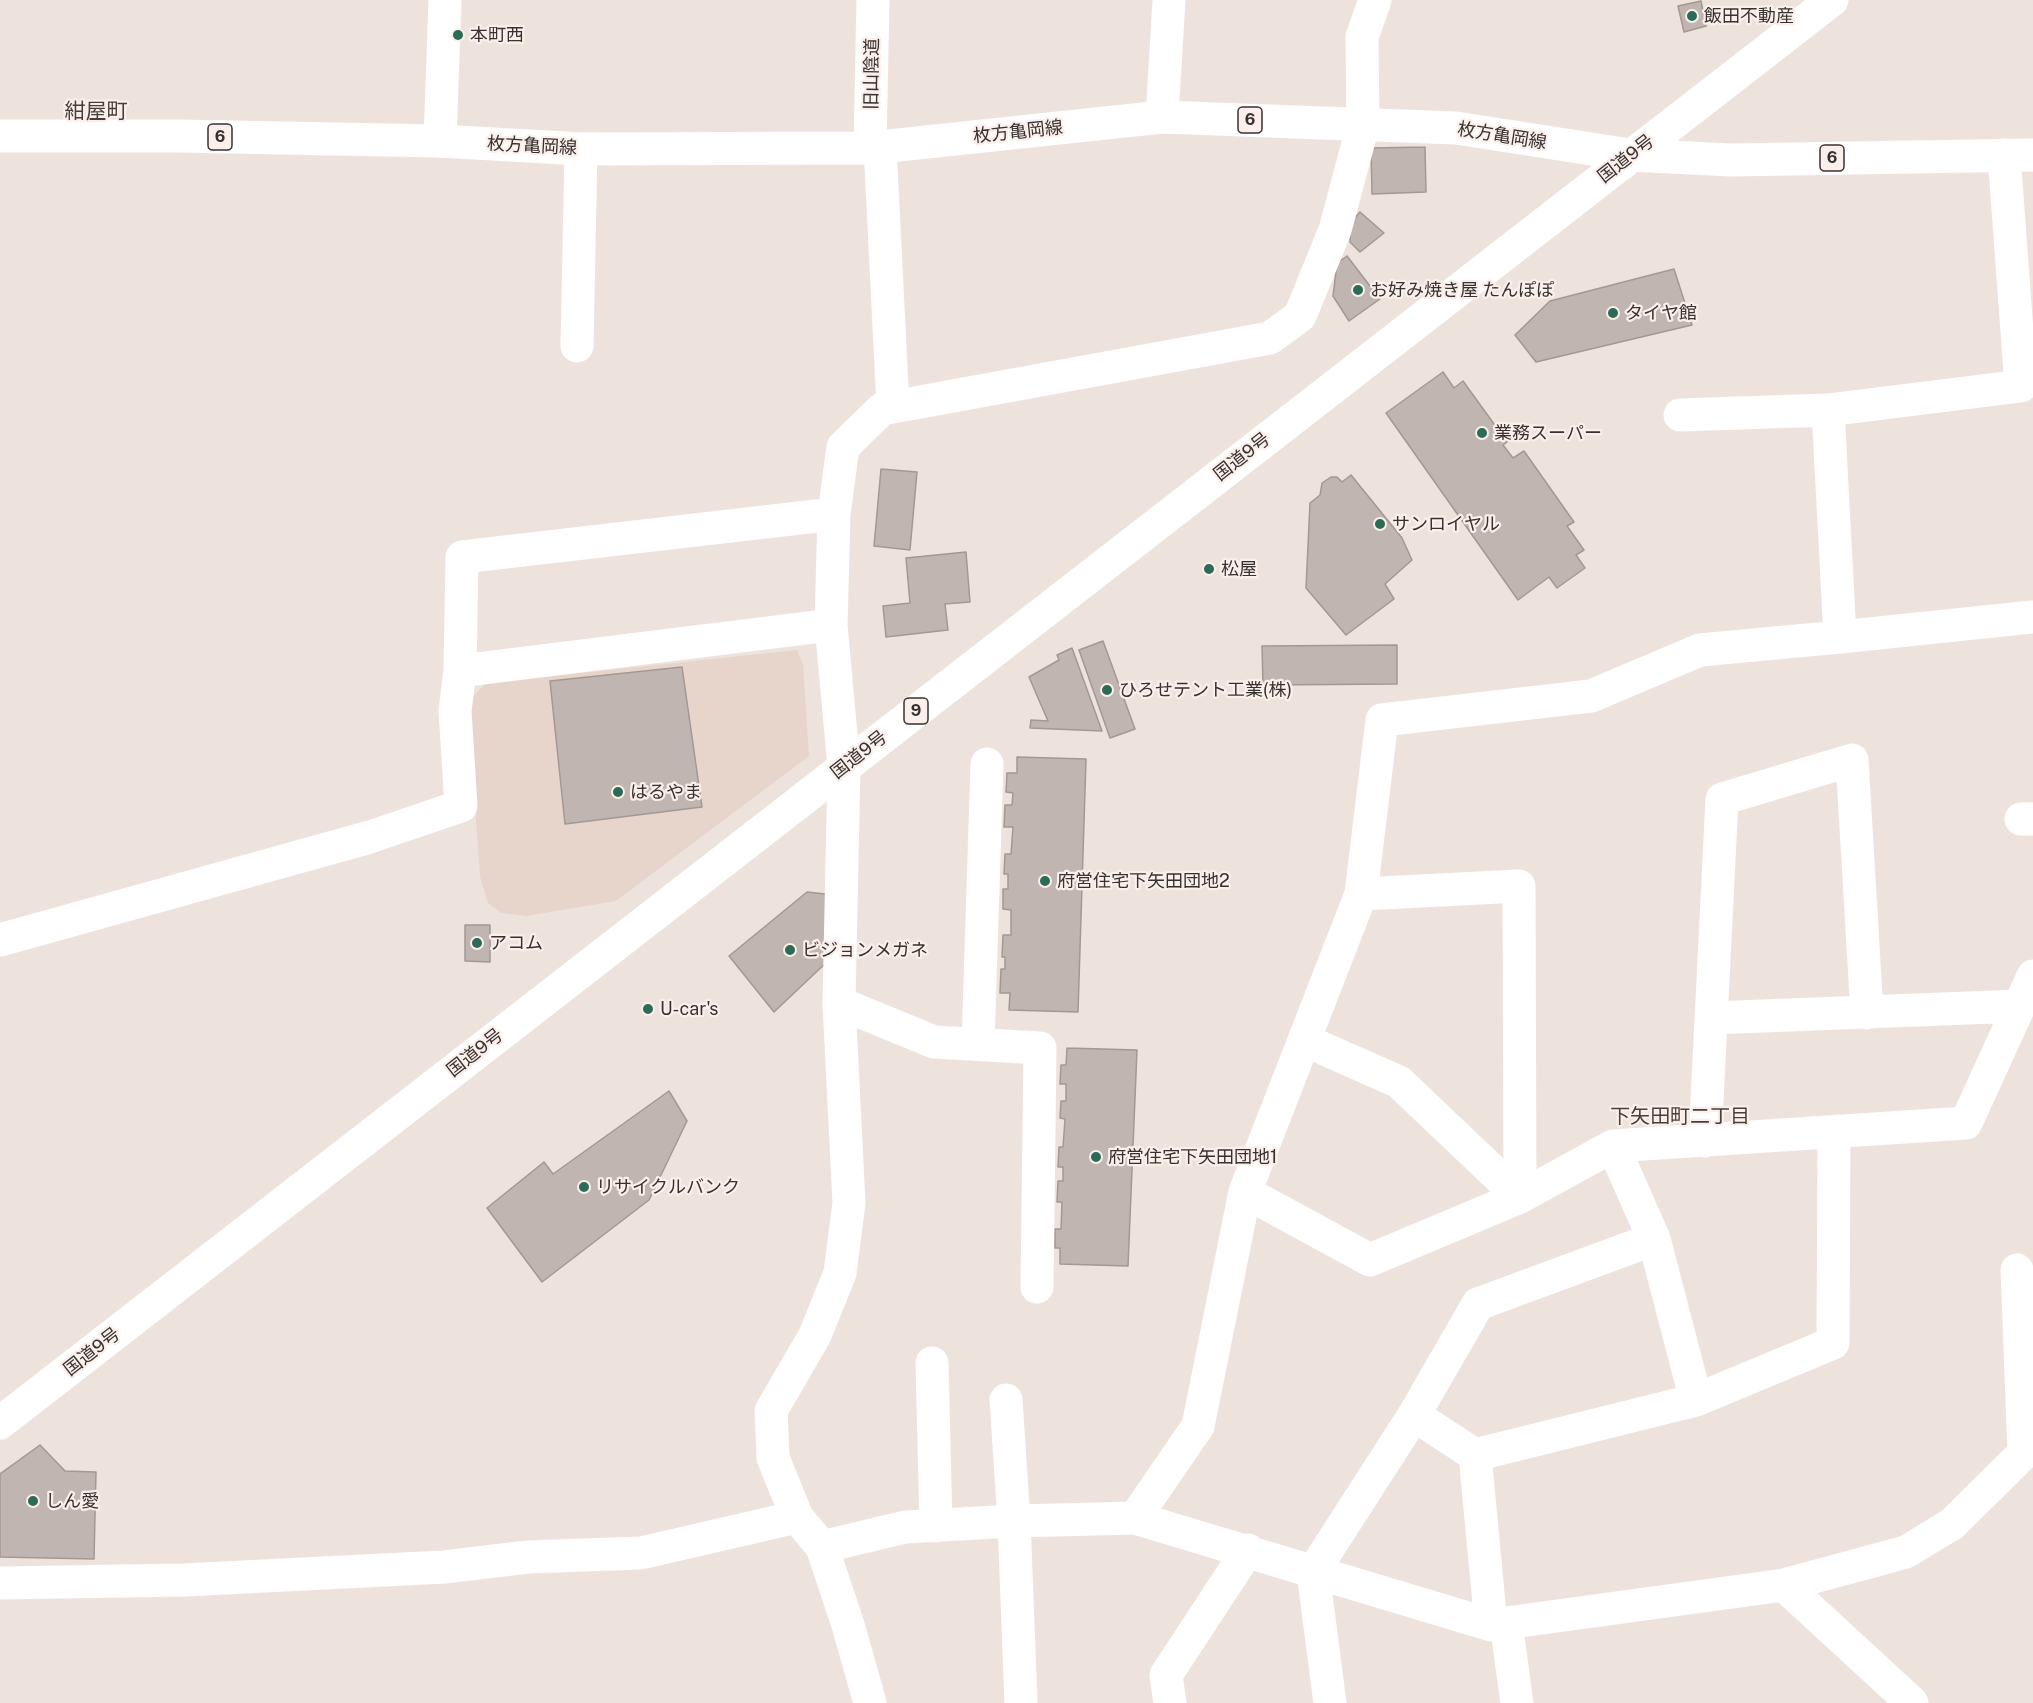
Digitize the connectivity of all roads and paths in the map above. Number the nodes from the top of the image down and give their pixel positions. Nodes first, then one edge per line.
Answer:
1 (445, 0) edge
2 (873, 0) edge
3 (1169, 0) edge
4 (1375, 0) edge
5 (1832, 0) edge
6 (1162, 117) junction
7 (1363, 125) junction
8 (0, 136) edge
9 (440, 141) junction
10 (875, 147) junction
11 (581, 149) junction
12 (1630, 155) junction
13 (2018, 155) edge
14 (577, 346) dead end
15 (893, 407) junction
16 (1828, 410) junction
17 (1680, 415) dead end
18 (834, 514) junction
19 (2033, 617) edge
20 (831, 625) junction
21 (1840, 637) junction
22 (460, 671) junction
23 (987, 764) dead end
24 (844, 766) junction
25 (1361, 894) junction
26 (2, 933) edge
27 (2033, 976) edge
28 (839, 1003) junction
29 (2019, 1006) junction
30 (1868, 1014) junction
31 (1712, 1018) junction
32 (1304, 1040) junction
33 (978, 1044) junction
34 (1834, 1132) junction
35 (1705, 1140) junction
36 (1614, 1146) junction
37 (1245, 1192) junction
38 (1520, 1197) junction
39 (1653, 1239) junction
40 (2016, 1270) dead end
41 (1037, 1287) dead end
42 (932, 1363) dead end
43 (1006, 1400) dead end
44 (1696, 1400) junction
45 (5, 1410) edge
46 (1414, 1415) junction
47 (2028, 1449) edge
48 (1475, 1455) junction
49 (797, 1517) junction
50 (1135, 1518) junction
51 (1014, 1521) junction
52 (936, 1526) junction
53 (822, 1547) junction
54 (1248, 1550) junction
55 (1313, 1572) junction
56 (0, 1583) edge
57 (1784, 1585) junction
58 (1499, 1624) junction
59 (870, 1703) edge
60 (1021, 1703) edge
61 (1170, 1703) edge
62 (1329, 1703) edge
63 (1517, 1703) edge
64 (1912, 1703) edge

1 - 9 main road
2 - 10 main road, 旧山陰道
3 - 6 main road
4 - 7 main road
5 - 12 main road, 国道9号 / 9
6 - 7 main road, 枚方亀岡線 / 6
6 - 10 main road, 枚方亀岡線 / 6
7 - 12 main road, 枚方亀岡線 / 6
7 - 15 main road
8 - 9 main road, 枚方亀岡線 / 6
9 - 11 main road, 枚方亀岡線 / 6
10 - 11 main road, 枚方亀岡線 / 6
10 - 15 main road, 旧山陰道
11 - 14 main road
12 - 13 main road, 枚方亀岡線 / 6
12 - 24 main road, 国道9号 / 9
13 - 16 main road
15 - 18 main road
16 - 17 main road
16 - 21 main road
18 - 20 main road
18 - 22 main road
19 - 21 main road
20 - 22 main road
20 - 24 main road
21 - 25 main road
22 - 26 main road
23 - 33 main road
24 - 28 main road
24 - 45 main road, 国道9号 / 9
25 - 32 main road
25 - 38 main road
27 - 29 main road
28 - 33 main road
28 - 49 main road
29 - 30 main road
29 - 34 main road
30 - 31 main road
30 - 31 main road
31 - 35 main road
32 - 37 main road
32 - 38 main road
33 - 41 main road
34 - 35 main road
34 - 44 main road
35 - 36 main road
36 - 38 main road
36 - 39 main road
37 - 38 main road
37 - 50 main road
39 - 44 main road
39 - 46 main road
40 - 47 main road
42 - 52 main road
43 - 51 main road
44 - 48 main road
46 - 48 main road
46 - 55 main road
47 - 57 main road
48 - 58 main road
49 - 53 main road
49 - 56 main road
50 - 51 main road
50 - 54 main road
51 - 52 main road
51 - 60 main road
52 - 53 main road
53 - 59 main road
54 - 55 main road
54 - 61 main road
55 - 58 main road
55 - 62 main road
57 - 58 main road
57 - 64 main road
58 - 63 main road

